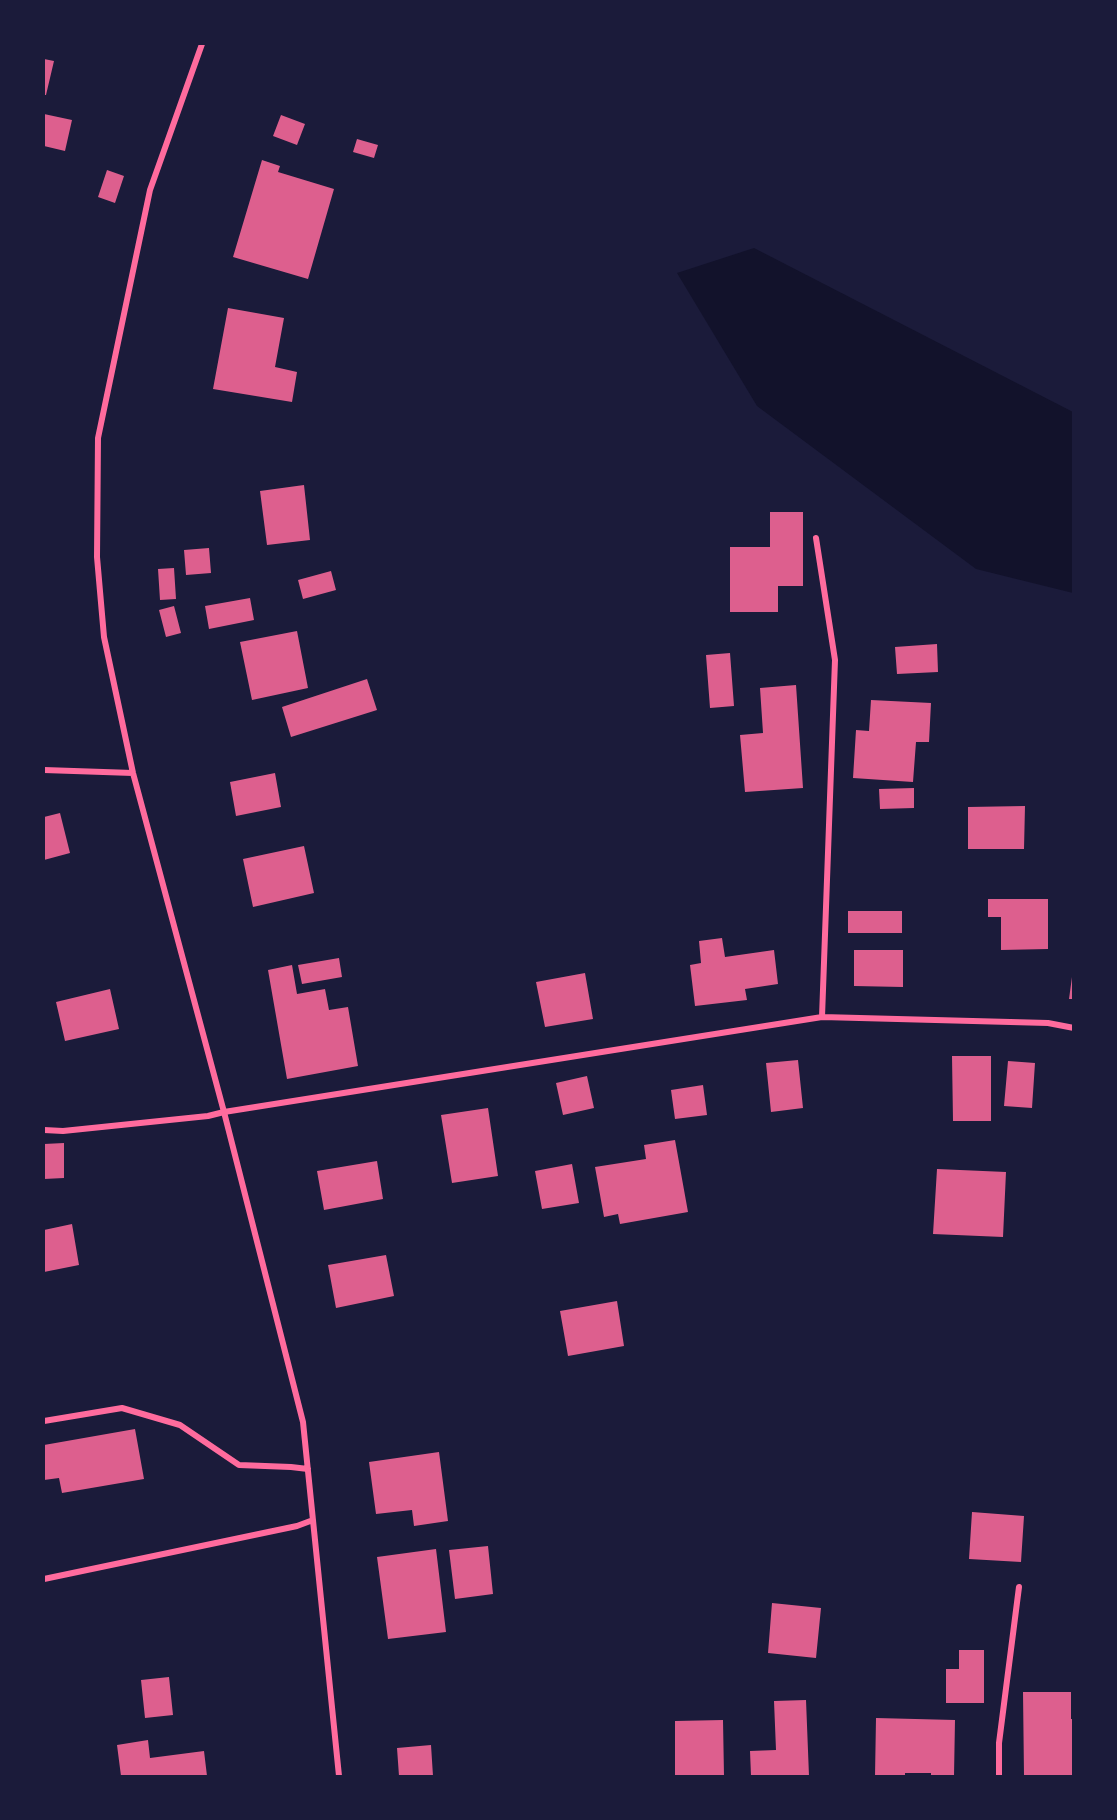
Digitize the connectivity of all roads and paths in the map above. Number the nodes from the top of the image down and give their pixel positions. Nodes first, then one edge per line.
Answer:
1 (202, 44) edge
2 (816, 538) dead end
3 (44, 770) edge
4 (134, 773) junction
5 (822, 1017) junction
6 (1074, 1028) edge
7 (224, 1112) junction
8 (44, 1130) edge
9 (44, 1421) edge
10 (308, 1469) junction
11 (313, 1520) junction
12 (44, 1579) edge
13 (1019, 1587) dead end
14 (339, 1776) edge
15 (999, 1776) edge

1 - 4 street
2 - 5 street
3 - 4 street
4 - 7 street
5 - 6 street
5 - 7 street
7 - 8 street
7 - 10 street
9 - 10 street
10 - 11 street
11 - 12 street
11 - 14 street
13 - 15 street

